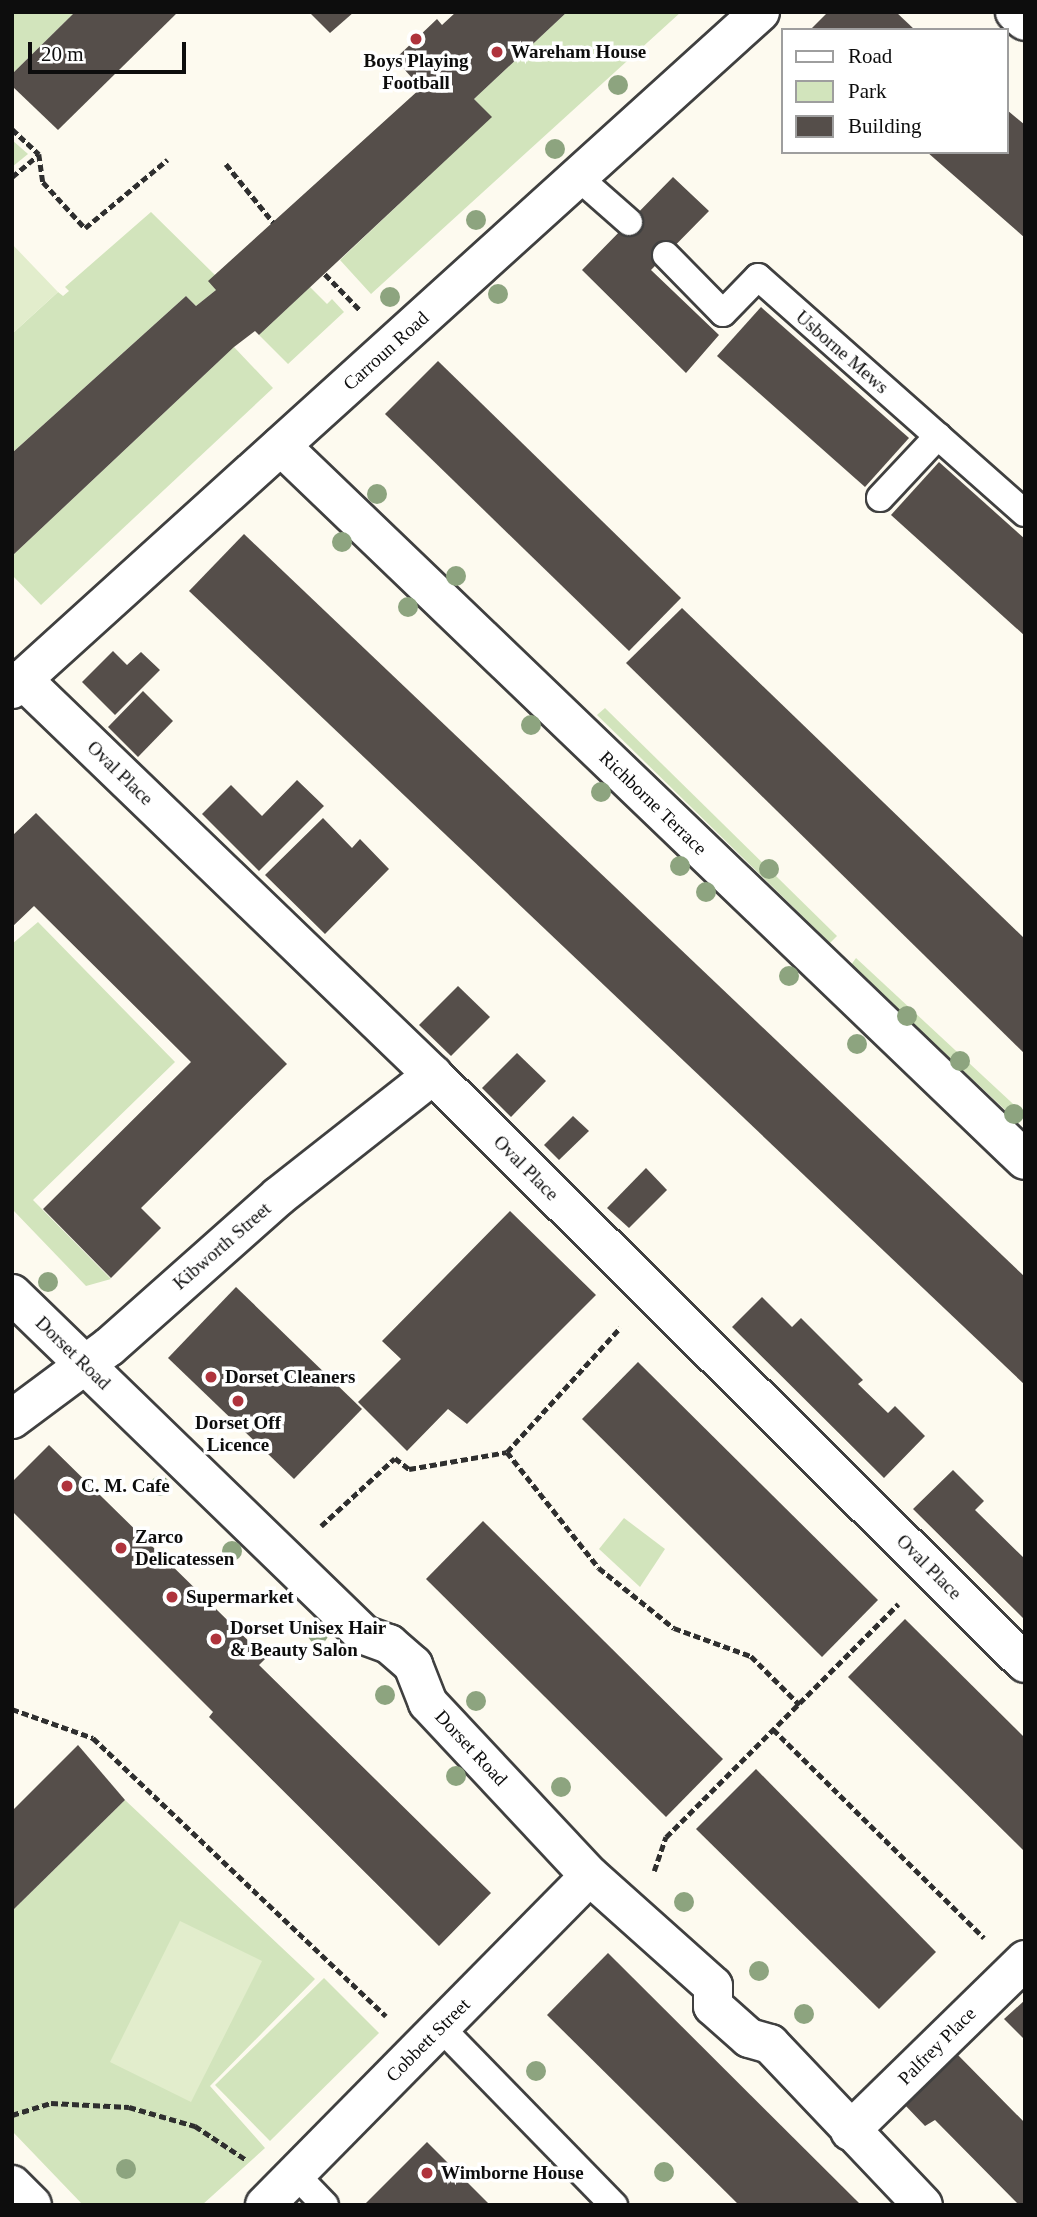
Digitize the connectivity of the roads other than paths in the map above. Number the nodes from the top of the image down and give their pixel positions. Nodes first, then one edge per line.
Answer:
1 (760, 12) edge
2 (1015, 12) edge
3 (1025, 21) edge
4 (578, 177) junction
5 (629, 222) dead end
6 (666, 255) dead end
7 (938, 436) junction
8 (281, 446) junction
9 (880, 498) dead end
10 (1025, 513) edge
11 (17, 684) edge
12 (433, 1075) junction
13 (1025, 1160) edge
14 (12, 1294) edge
15 (85, 1365) junction
16 (12, 1419) edge
17 (1025, 1663) edge
18 (590, 1876) junction
19 (1020, 1964) edge
20 (430, 2038) junction
21 (850, 2131) junction
22 (12, 2185) edge
23 (280, 2189) edge
24 (32, 2205) edge
25 (325, 2205) edge
26 (614, 2205) edge
27 (923, 2205) edge

1 - 4 street, Carroun Road
2 - 3 street
4 - 5 lane
4 - 8 street, Carroun Road
6 - 7 lane, Usborne Mews
7 - 9 lane
7 - 10 lane, Usborne Mews
8 - 11 street, Carroun Road
8 - 13 street, Richborne Terrace
11 - 12 street, Oval Place
12 - 15 street, Kibworth Street
12 - 17 street, Oval Place
14 - 15 street, Dorset Road
15 - 16 street, Kibworth Street
15 - 18 street, Dorset Road
18 - 20 street, Cobbett Street
18 - 21 street, Dorset Road
19 - 21 street, Palfrey Place
20 - 23 street, Cobbett Street
20 - 26 lane
21 - 27 street, Dorset Road
22 - 24 street
23 - 25 lane

